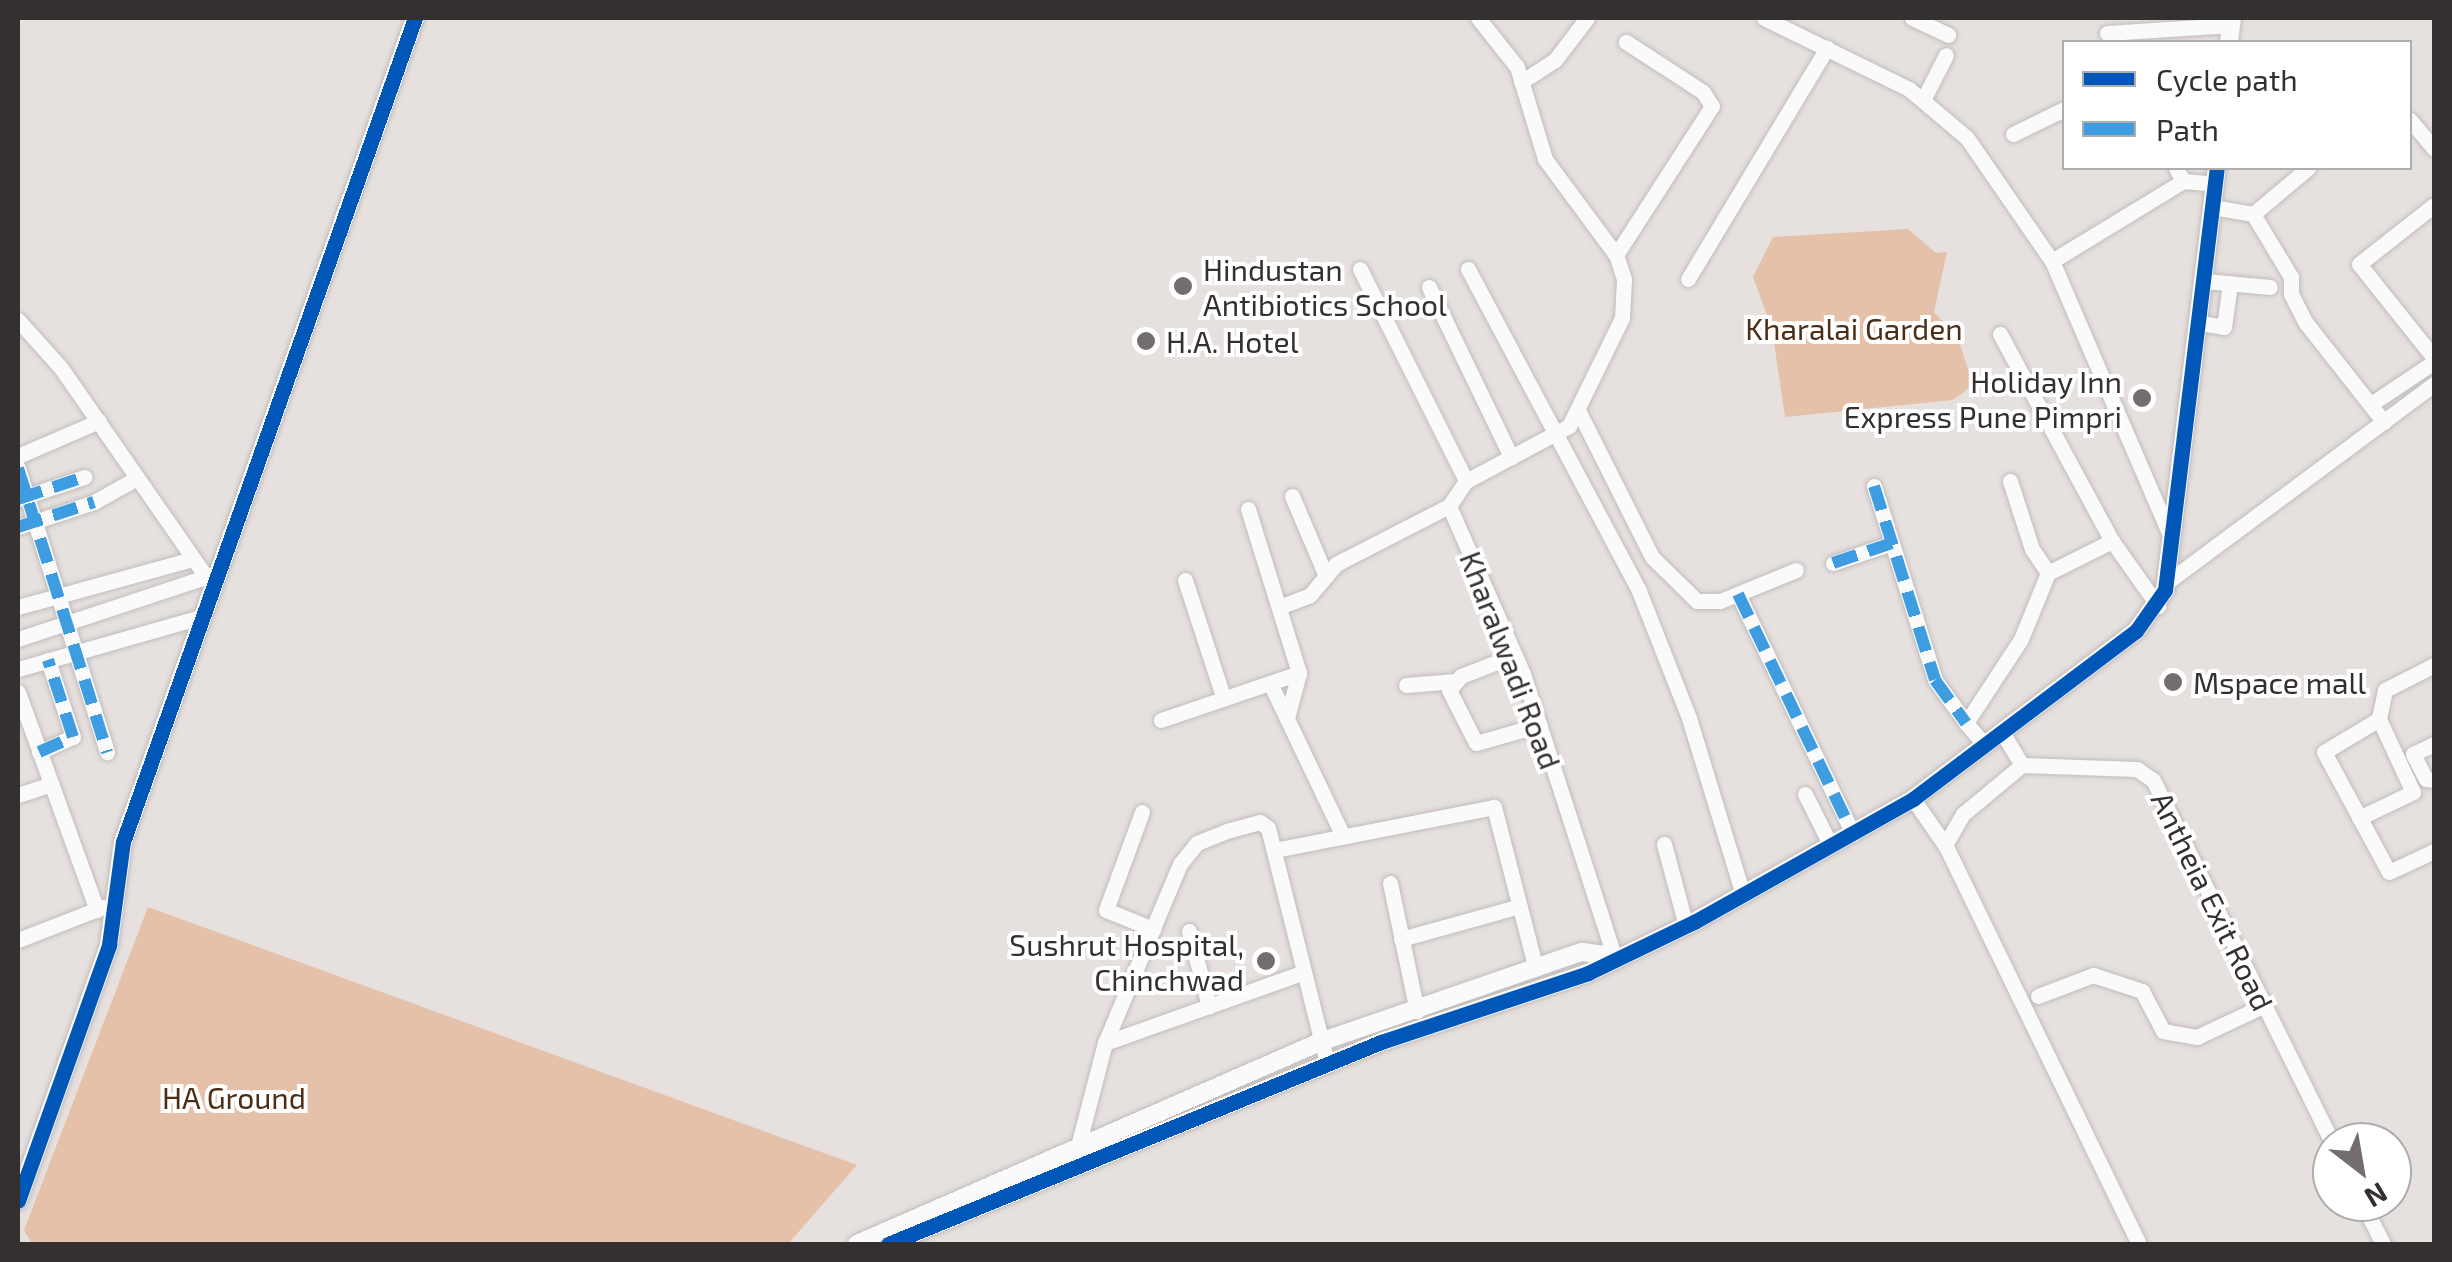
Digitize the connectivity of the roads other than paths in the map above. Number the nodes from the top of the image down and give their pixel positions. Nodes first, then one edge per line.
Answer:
1 (415, 18) edge
2 (1478, 18) edge
3 (1586, 18) edge
4 (1764, 18) edge
5 (1810, 18) edge
6 (1912, 18) edge
7 (2230, 28) edge
8 (2106, 31) edge
9 (1801, 35) junction
10 (1948, 35) dead end
11 (1626, 42) dead end
12 (1827, 48) junction
13 (1946, 55) dead end
14 (1521, 82) junction
15 (1924, 98) junction
16 (2062, 110) edge
17 (2412, 122) edge
18 (2013, 134) dead end
19 (2434, 149) edge
20 (2306, 170) edge
21 (2180, 174) edge
22 (2216, 176) edge
23 (2434, 205) edge
24 (2213, 207) junction
25 (2252, 214) junction
26 (1616, 255) junction
27 (2052, 261) junction
28 (1360, 269) dead end
29 (1468, 269) dead end
30 (1688, 279) dead end
31 (2204, 281) junction
32 (2230, 284) junction
33 (1430, 287) dead end
34 (2270, 287) dead end
35 (18, 320) edge
36 (2200, 323) junction
37 (2000, 334) dead end
38 (2434, 360) edge
39 (2434, 384) edge
40 (2372, 404) junction
41 (1578, 412) junction
42 (98, 421) junction
43 (2384, 422) junction
44 (1556, 433) junction
45 (18, 456) edge
46 (1511, 456) junction
47 (18, 468) edge
48 (84, 478) dead end
49 (137, 478) junction
50 (1466, 480) junction
51 (2010, 481) dead end
52 (1874, 486) dead end
53 (1292, 496) dead end
54 (23, 498) edge
55 (1449, 506) junction
56 (1248, 509) dead end
57 (36, 521) junction
58 (18, 526) edge
59 (2172, 539) junction
60 (2112, 542) junction
61 (1892, 543) junction
62 (192, 558) junction
63 (1834, 562) dead end
64 (1796, 570) dead end
65 (2048, 573) junction
66 (1326, 576) junction
67 (1186, 580) dead end
68 (210, 582) junction
69 (2166, 584) junction
70 (1738, 594) junction
71 (58, 596) junction
72 (2158, 606) junction
73 (1279, 607) junction
74 (18, 608) edge
75 (200, 617) junction
76 (66, 623) junction
77 (18, 639) edge
78 (76, 652) junction
79 (1515, 655) junction
80 (48, 660) junction
81 (2434, 665) edge
82 (18, 669) edge
83 (1299, 673) junction
84 (1455, 681) junction
85 (1270, 683) junction
86 (1406, 686) dead end
87 (18, 692) edge
88 (1224, 699) junction
89 (1287, 718) junction
90 (2380, 719) junction
91 (1161, 720) dead end
92 (1966, 724) junction
93 (1539, 725) junction
94 (2002, 732) junction
95 (2434, 744) edge
96 (1985, 746) junction
97 (40, 752) junction
98 (107, 752) dead end
99 (2022, 765) junction
100 (2434, 780) edge
101 (52, 784) junction
102 (1806, 794) dead end
103 (18, 795) edge
104 (1913, 800) junction
105 (1142, 812) dead end
106 (2359, 818) junction
107 (1342, 834) junction
108 (1853, 834) junction
109 (1664, 844) dead end
110 (1945, 845) junction
111 (1831, 846) junction
112 (1275, 850) junction
113 (2434, 851) edge
114 (1390, 883) dead end
115 (1742, 895) junction
116 (116, 902) junction
117 (1520, 906) junction
118 (97, 910) junction
119 (1686, 926) junction
120 (1153, 929) junction
121 (1188, 931) dead end
122 (1401, 939) junction
123 (18, 940) edge
124 (1614, 956) junction
125 (1536, 969) junction
126 (1302, 973) junction
127 (2038, 996) dead end
128 (1210, 1006) junction
129 (2265, 1006) junction
130 (1417, 1011) junction
131 (1320, 1042) junction
132 (1104, 1043) junction
133 (1327, 1063) junction
134 (2322, 1122) edge
135 (1078, 1157) junction
136 (18, 1202) edge
137 (857, 1244) edge
138 (888, 1244) edge
139 (2139, 1244) edge

1 - 68 street
2 - 14 street
3 - 14 street
4 - 9 street
5 - 9 street
6 - 10 street
7 - 8 street
9 - 12 street
11 - 26 street
12 - 15 street
12 - 30 street
13 - 15 street
14 - 26 street
15 - 27 street
16 - 18 street
17 - 19 street
20 - 25 street
21 - 22 street
21 - 27 street
22 - 24 street
23 - 38 street
24 - 25 street
24 - 31 street
25 - 40 street
26 - 41 street
27 - 59 street
28 - 50 street
29 - 44 street
31 - 32 street
31 - 36 street
32 - 34 street
32 - 36 street
33 - 46 street
35 - 42 street
36 - 59 street
37 - 60 street
38 - 40 street
39 - 43 street
40 - 43 street
41 - 44 street
41 - 70 street
42 - 45 street
42 - 49 street
43 - 69 street
44 - 46 street
44 - 115 street
46 - 50 street
47 - 54 street
48 - 54 street
49 - 57 street
49 - 62 street
50 - 55 street
51 - 65 street
52 - 61 street
53 - 66 street
54 - 57 street
55 - 66 street
55 - 79 street, Kharalwadi Road
56 - 73 street
57 - 58 street
57 - 71 street
59 - 69 street
60 - 65 street
60 - 72 street
61 - 63 street
61 - 92 street
62 - 68 street
62 - 71 street
64 - 70 street
65 - 92 street
66 - 73 street
67 - 88 street
68 - 75 street
68 - 76 street
69 - 72 street
70 - 108 street
71 - 74 street
71 - 76 street
72 - 94 street
73 - 83 street
75 - 78 street
75 - 116 street
76 - 77 street
76 - 78 street
78 - 80 street
78 - 98 street
79 - 84 street
79 - 93 street, Kharalwadi Road
80 - 82 street
80 - 97 street
81 - 90 street
83 - 85 street
83 - 89 street
84 - 86 street
84 - 93 street
85 - 88 street
85 - 89 street
87 - 97 street
88 - 91 street
89 - 107 street
90 - 106 street
90 - 106 street
92 - 96 street
93 - 124 street, Kharalwadi Road
94 - 96 street
94 - 99 street
95 - 100 street
96 - 104 street
97 - 101 street
99 - 110 street
99 - 129 street, Antheia Exit Road
101 - 103 street
101 - 118 street
102 - 111 street
104 - 108 street
104 - 110 street
105 - 120 street
106 - 113 street
107 - 112 street
107 - 117 street
108 - 111 street
109 - 119 street
110 - 139 street
111 - 115 street
112 - 120 street
112 - 126 street
114 - 122 street
115 - 119 street
116 - 118 street
116 - 136 street
117 - 122 street
117 - 125 street
118 - 123 street
119 - 124 street
120 - 132 street
121 - 128 street
122 - 130 street
124 - 125 street
124 - 133 street
125 - 130 street
126 - 128 street
126 - 131 street
127 - 129 street
128 - 132 street
129 - 134 street, Antheia Exit Road
130 - 131 street
131 - 133 street
131 - 135 street
132 - 135 street
133 - 135 street
135 - 137 street
135 - 138 street

